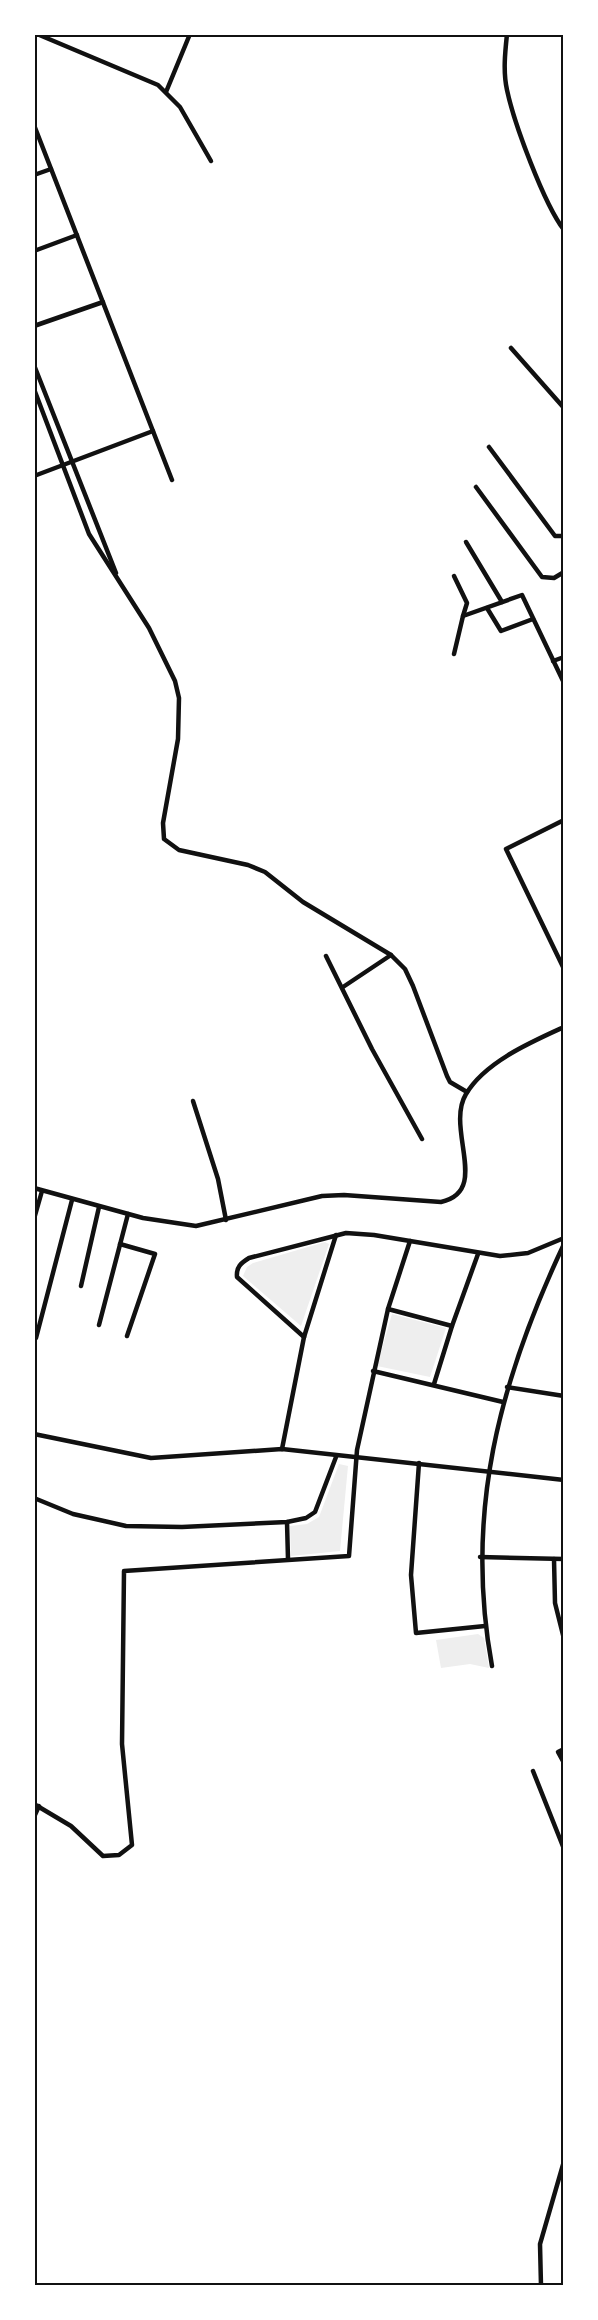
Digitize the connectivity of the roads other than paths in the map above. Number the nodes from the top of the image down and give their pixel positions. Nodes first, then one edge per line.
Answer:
1 (37, 34) edge
2 (190, 34) edge
3 (507, 34) edge
4 (166, 92) junction
5 (34, 125) edge
6 (211, 161) dead end
7 (51, 169) junction
8 (34, 175) edge
9 (564, 230) edge
10 (77, 235) junction
11 (34, 251) edge
12 (103, 302) junction
13 (34, 326) edge
14 (511, 348) dead end
15 (34, 365) edge
16 (34, 389) edge
17 (37, 401) edge
18 (564, 408) edge
19 (153, 431) junction
20 (489, 447) dead end
21 (71, 462) junction
22 (64, 465) junction
23 (34, 476) edge
24 (172, 480) dead end
25 (476, 487) dead end
26 (564, 536) edge
27 (466, 542) dead end
28 (564, 572) edge
29 (454, 576) dead end
30 (118, 578) junction
31 (502, 602) junction
32 (487, 608) junction
33 (463, 616) junction
34 (533, 619) junction
35 (454, 654) dead end
36 (564, 657) edge
37 (553, 662) junction
38 (564, 683) edge
39 (564, 820) edge
40 (391, 955) junction
41 (326, 956) dead end
42 (564, 969) edge
43 (343, 987) junction
44 (564, 1027) edge
45 (467, 1092) junction
46 (193, 1101) dead end
47 (422, 1139) dead end
48 (34, 1188) edge
49 (42, 1191) junction
50 (72, 1200) junction
51 (99, 1207) junction
52 (128, 1214) junction
53 (34, 1220) edge
54 (226, 1220) junction
55 (336, 1235) junction
56 (564, 1238) edge
57 (410, 1241) junction
58 (120, 1244) junction
59 (564, 1244) edge
60 (478, 1254) junction
61 (81, 1286) dead end
62 (388, 1309) junction
63 (99, 1325) dead end
64 (452, 1326) junction
65 (127, 1336) dead end
66 (304, 1337) junction
67 (36, 1338) dead end
68 (373, 1371) junction
69 (434, 1384) junction
70 (507, 1387) junction
71 (564, 1396) edge
72 (503, 1402) junction
73 (34, 1434) edge
74 (282, 1449) junction
75 (336, 1457) junction
76 (356, 1458) junction
77 (419, 1463) junction
78 (488, 1471) junction
79 (564, 1480) edge
80 (34, 1498) edge
81 (287, 1522) junction
82 (480, 1557) junction
83 (288, 1559) junction
84 (554, 1559) junction
85 (564, 1559) edge
86 (485, 1626) junction
87 (564, 1639) edge
88 (492, 1666) dead end
89 (564, 1749) edge
90 (564, 1763) edge
91 (533, 1772) dead end
92 (37, 1805) edge
93 (34, 1817) edge
94 (564, 1850) edge
95 (564, 2161) edge
96 (541, 2286) edge

1 - 4 street
2 - 4 street
3 - 9 street
4 - 6 street
5 - 7 street
7 - 8 street
7 - 10 street
10 - 11 street
10 - 12 street
12 - 13 street
12 - 19 street
14 - 18 street
15 - 21 street
16 - 17 street
17 - 22 street
19 - 21 street
19 - 24 street
20 - 26 street
21 - 22 street
21 - 30 street
22 - 23 street
22 - 30 street
25 - 28 street
27 - 31 street
29 - 33 street
30 - 40 street
31 - 32 street
31 - 34 street
32 - 33 street
32 - 34 street
33 - 35 street
34 - 37 street
36 - 37 street
37 - 38 street
39 - 42 street
40 - 43 street
40 - 45 street
41 - 43 street
43 - 47 street
44 - 45 street
45 - 54 street
46 - 54 street
48 - 49 street
49 - 50 street
49 - 53 street
50 - 51 street
50 - 67 street
51 - 52 street
51 - 61 street
52 - 54 street
52 - 58 street
55 - 57 street
55 - 66 street
55 - 66 street
56 - 60 street
57 - 60 street
57 - 62 street
58 - 63 street
58 - 65 street
59 - 70 street
60 - 64 street
62 - 64 street
62 - 68 street
64 - 69 street
66 - 74 street
68 - 69 street
68 - 76 street
69 - 72 street
70 - 71 street
70 - 72 street
72 - 78 street
73 - 74 street
74 - 75 street
75 - 76 street
75 - 81 street
76 - 77 street
76 - 83 street
77 - 78 street
77 - 86 street
78 - 79 street
78 - 82 street
80 - 81 street
81 - 83 street
82 - 84 street
82 - 86 street
83 - 92 street
84 - 85 street
84 - 87 street
86 - 88 street
89 - 90 street
91 - 94 street
92 - 93 street
95 - 96 street

